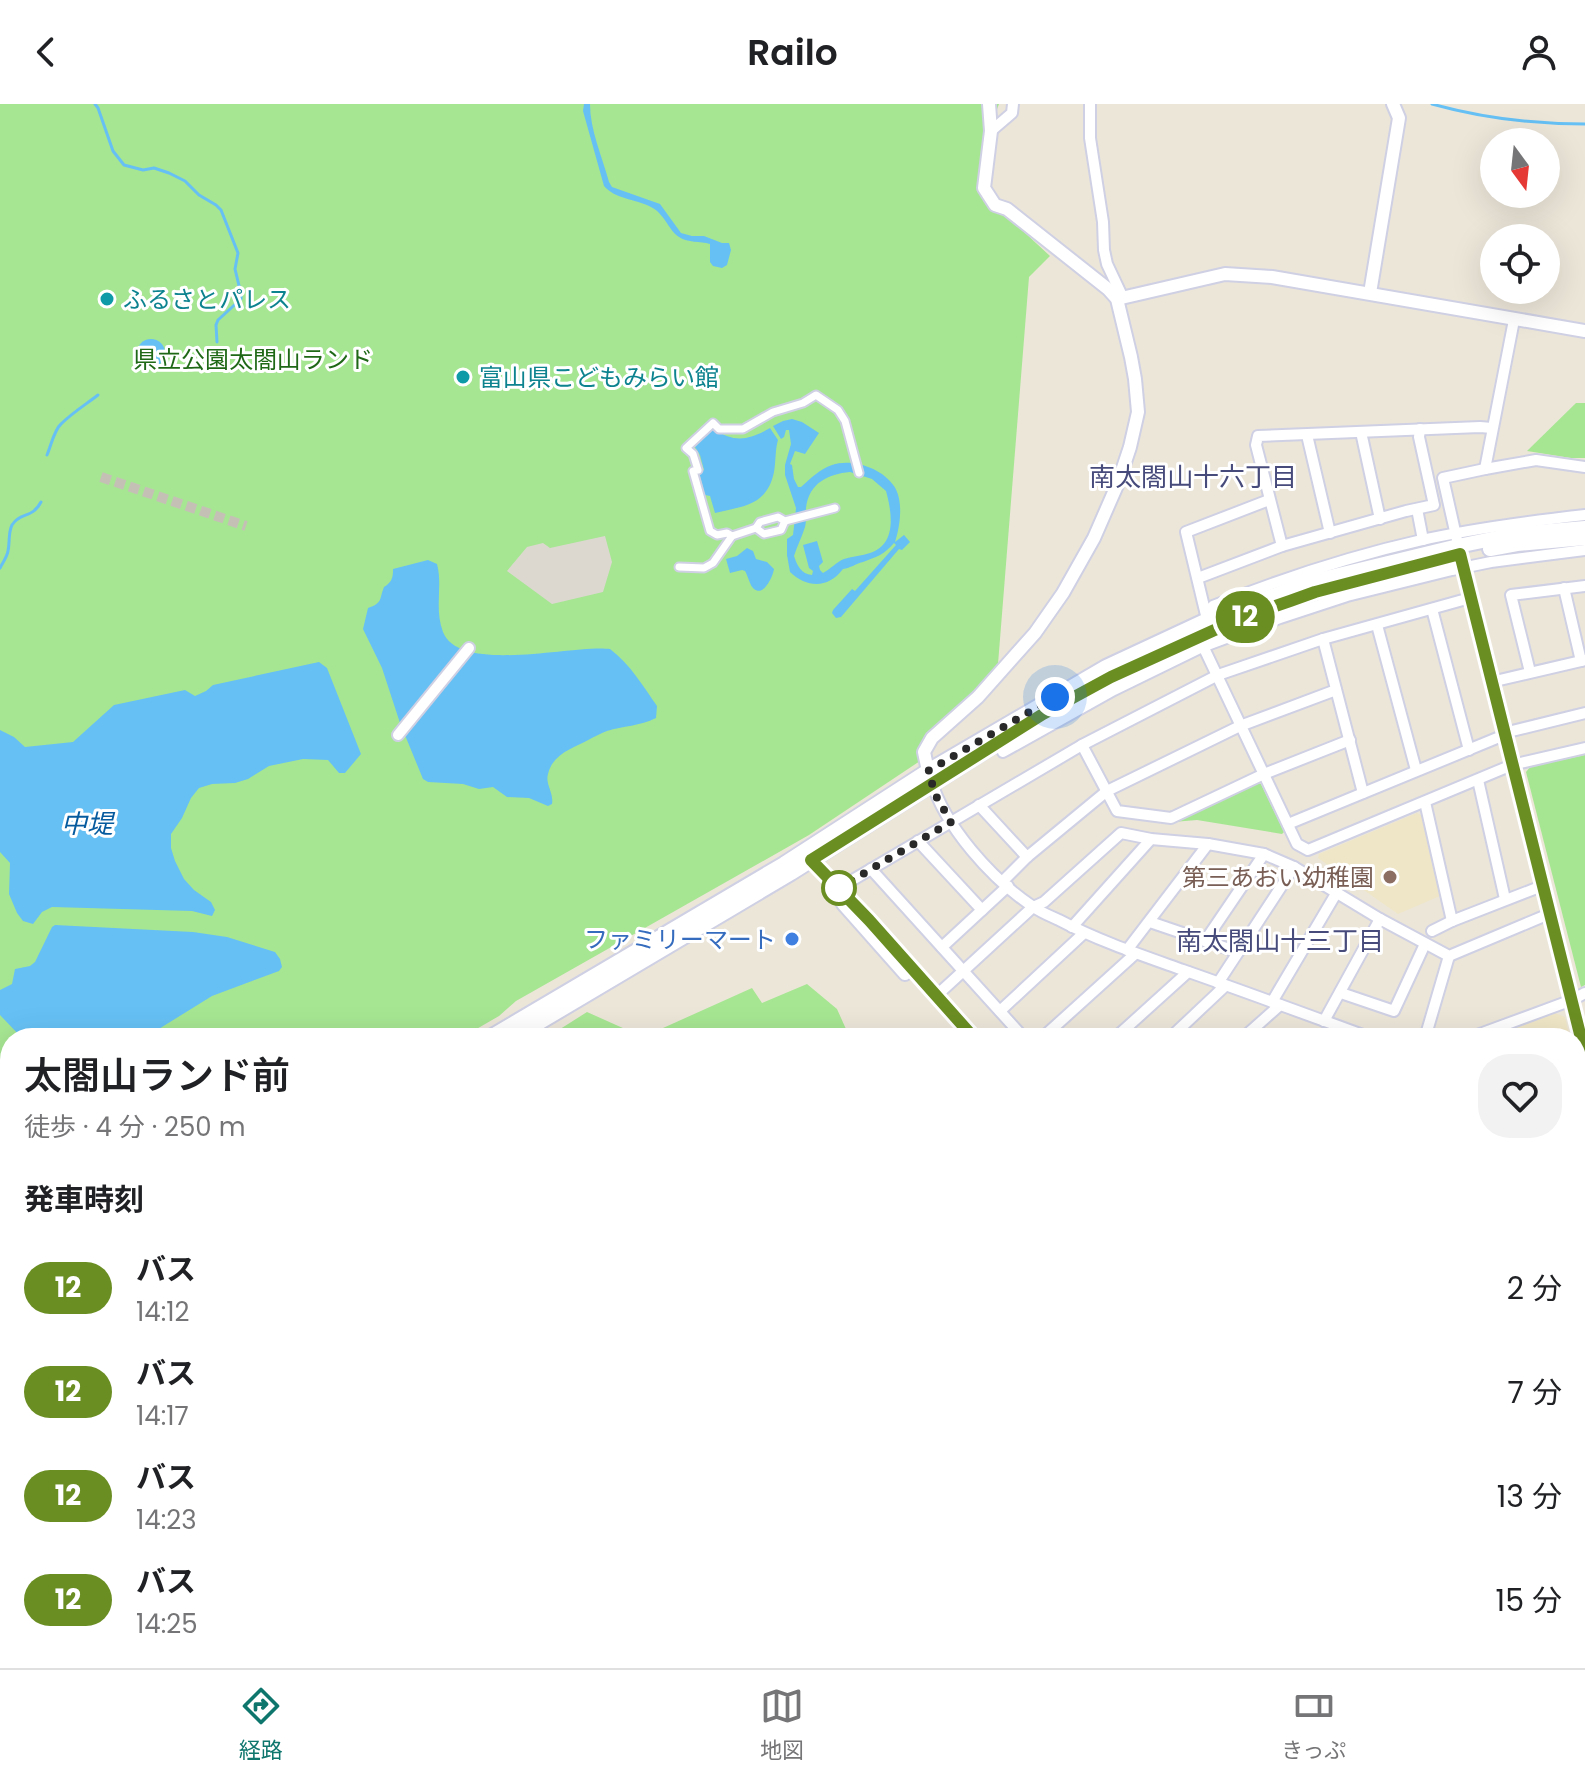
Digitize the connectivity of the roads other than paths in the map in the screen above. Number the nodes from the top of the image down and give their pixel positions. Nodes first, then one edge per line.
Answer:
1 (989, 104) edge
2 (1013, 104) edge
3 (1090, 104) edge
4 (1393, 104) edge
5 (991, 131) junction
6 (1370, 293) junction
7 (1120, 299) junction
8 (1514, 320) junction
9 (1585, 331) edge
10 (1492, 428) junction
11 (1420, 429) junction
12 (1361, 432) junction
13 (1307, 435) junction
14 (1585, 467) edge
15 (1485, 469) junction
16 (859, 473) dead end
17 (1269, 500) junction
18 (835, 508) dead end
19 (1417, 509) junction
20 (1585, 515) edge
21 (1380, 519) junction
22 (785, 521) junction
23 (756, 528) junction
24 (1585, 528) edge
25 (1330, 533) junction
26 (732, 536) junction
27 (1585, 538) edge
28 (1423, 540) junction
29 (1282, 546) junction
30 (1459, 550) junction
31 (1585, 550) edge
32 (679, 567) dead end
33 (1198, 578) junction
34 (1585, 586) edge
35 (1564, 588) junction
36 (1470, 598) junction
37 (1432, 609) junction
38 (1207, 616) junction
39 (1377, 625) junction
40 (1323, 639) junction
41 (1203, 646) junction
42 (469, 648) dead end
43 (1583, 660) edge
44 (1530, 672) junction
45 (1218, 675) junction
46 (1491, 682) junction
47 (1336, 690) junction
48 (1585, 713) edge
49 (1240, 726) junction
50 (398, 735) dead end
51 (1501, 737) junction
52 (1350, 740) junction
53 (1082, 745) junction
54 (1585, 748) edge
55 (1469, 750) junction
56 (1003, 752) dead end
57 (1512, 765) junction
58 (1416, 770) junction
59 (1264, 774) junction
60 (930, 778) junction
61 (1478, 780) junction
62 (1107, 791) junction
63 (1363, 793) junction
64 (1425, 802) junction
65 (979, 805) junction
66 (951, 822) junction
67 (1288, 824) junction
68 (1151, 839) junction
69 (918, 841) junction
70 (1208, 844) junction
71 (1264, 854) junction
72 (1027, 857) junction
73 (803, 859) junction
74 (1294, 867) junction
75 (871, 869) junction
76 (1005, 884) junction
77 (1542, 886) junction
78 (839, 888) junction
79 (1337, 892) junction
80 (1505, 899) junction
81 (1033, 907) junction
82 (982, 910) junction
83 (1549, 914) junction
84 (1380, 919) junction
85 (1452, 921) junction
86 (1150, 922) junction
87 (1072, 927) junction
88 (1432, 931) dead end
89 (1084, 933) junction
90 (1205, 941) junction
91 (1425, 944) junction
92 (942, 947) junction
93 (1131, 952) junction
94 (1238, 952) junction
95 (1449, 956) junction
96 (963, 972) junction
97 (1188, 972) junction
98 (912, 975) junction
99 (1222, 985) junction
100 (1341, 993) junction
101 (1585, 993) edge
102 (936, 996) junction
103 (1572, 1000) junction
104 (1276, 1004) junction
105 (1000, 1011) junction
106 (1324, 1021) junction
107 (507, 1028) edge
108 (529, 1028) edge
109 (956, 1028) edge
110 (965, 1028) edge
111 (1015, 1028) edge
112 (1052, 1028) edge
113 (1126, 1028) edge
114 (1180, 1028) edge
115 (1253, 1028) edge
116 (1343, 1028) edge
117 (1428, 1028) edge
118 (1496, 1028) edge
119 (1579, 1028) edge

1 - 5 street
2 - 5 street
3 - 7 street
4 - 6 street
5 - 7 street
6 - 7 street
6 - 8 street
7 - 60 street
8 - 9 street
8 - 10 street
10 - 11 street
10 - 15 street
11 - 12 street
11 - 19 street
12 - 13 street
12 - 21 street
13 - 17 street
13 - 25 street
14 - 15 street
15 - 30 street
16 - 26 street
17 - 29 street
17 - 33 street
18 - 22 street
19 - 21 street
19 - 28 street
20 - 30 street
21 - 25 street
22 - 23 street
22 - 23 street
23 - 26 street
24 - 30 main road
25 - 29 street
26 - 32 street
27 - 30 main road
28 - 30 street
28 - 38 street
29 - 33 street
30 - 31 street
30 - 36 street
30 - 38 main road
30 - 41 street
30 - 60 main road
33 - 38 street
34 - 35 street
35 - 43 street
35 - 44 street
36 - 37 street
36 - 46 street
37 - 39 street
37 - 55 street
38 - 60 main road
39 - 40 street
39 - 58 street
40 - 45 street
40 - 47 street
41 - 45 street
41 - 56 street
42 - 50 street
43 - 44 street
44 - 46 street
45 - 49 street
45 - 53 street
46 - 51 street
47 - 49 street
47 - 52 street
48 - 51 street
49 - 59 street
49 - 62 street
51 - 55 street
51 - 57 street
52 - 59 street
52 - 63 street
53 - 62 street
53 - 65 street
54 - 57 street
55 - 58 street
57 - 61 street
57 - 77 street
58 - 63 street
59 - 62 street
59 - 67 street
60 - 66 street
60 - 73 main road
61 - 64 street
61 - 80 street
62 - 72 street
63 - 67 street
64 - 67 street
64 - 85 street
65 - 66 street
65 - 72 street
66 - 69 street
66 - 76 street
68 - 70 street
68 - 81 street
68 - 87 street
69 - 75 street
69 - 82 street
70 - 71 street
70 - 86 street
71 - 74 street
71 - 90 street
72 - 76 street
73 - 78 street
73 - 98 street
73 - 107 main road
73 - 108 main road
74 - 79 street
74 - 94 street
75 - 78 street
75 - 92 street
76 - 81 street
76 - 82 street
77 - 80 street
77 - 83 street
78 - 98 street
79 - 84 street
79 - 104 street
80 - 85 street
81 - 87 street
81 - 96 street
82 - 92 street
83 - 95 street
83 - 103 street
84 - 91 street
84 - 100 street
85 - 88 street
86 - 90 street
86 - 93 street
87 - 89 street
89 - 93 street
89 - 105 street
90 - 94 street
91 - 95 street
91 - 100 street
92 - 96 street
93 - 97 street
93 - 112 street
94 - 99 street
95 - 117 street
96 - 102 street
96 - 105 street
97 - 99 street
97 - 113 street
98 - 102 street
98 - 109 street
99 - 104 street
99 - 114 street
100 - 106 street
101 - 103 street
102 - 110 street
103 - 118 street
103 - 119 street
104 - 106 street
104 - 115 street
105 - 111 street
106 - 116 street

